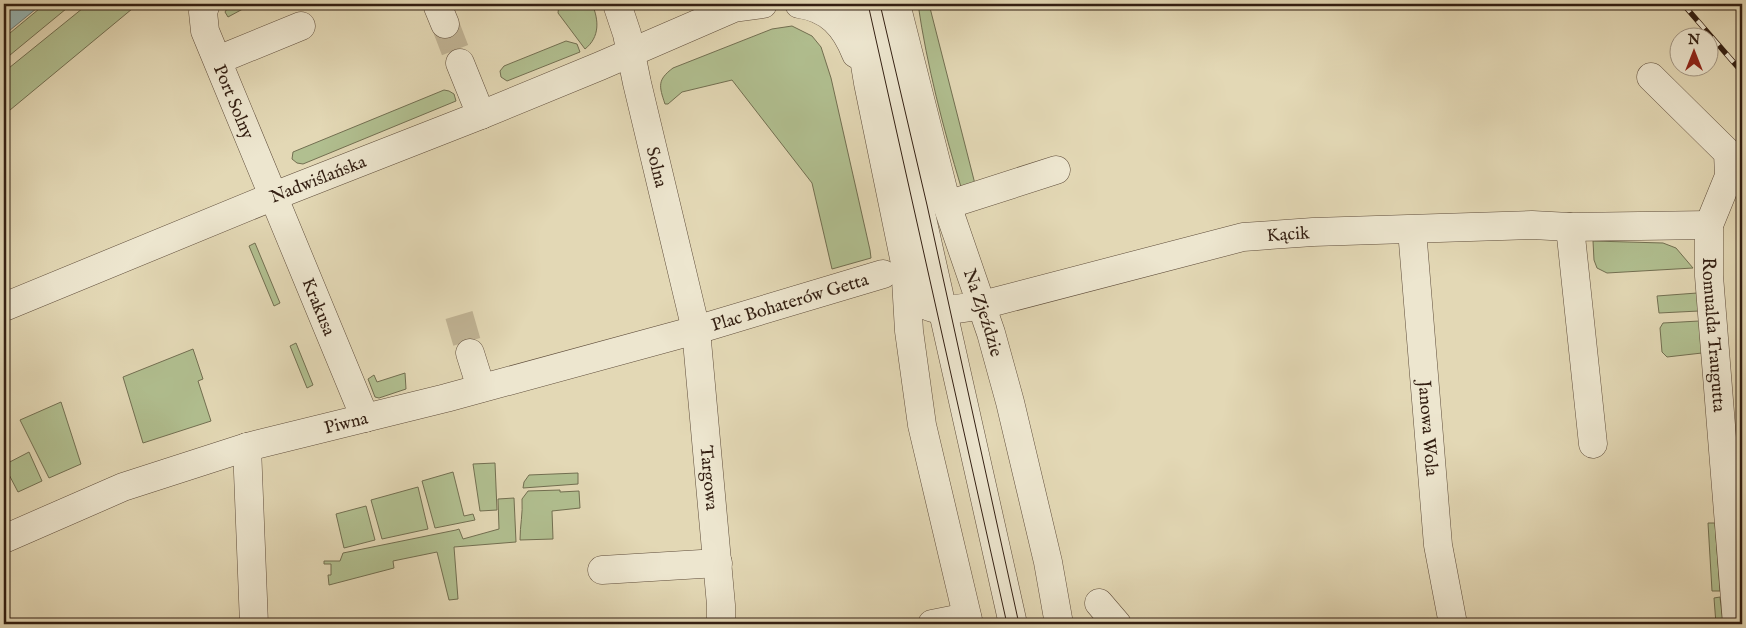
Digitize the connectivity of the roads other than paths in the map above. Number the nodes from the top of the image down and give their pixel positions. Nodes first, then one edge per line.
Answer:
1 (206, 4) edge
2 (617, 4) edge
3 (763, 4) edge
4 (798, 4) edge
5 (855, 4) edge
6 (874, 4) edge
7 (896, 4) edge
8 (905, 4) edge
9 (736, 6) edge
10 (301, 26) dead end
11 (631, 52) junction
12 (218, 60) junction
13 (460, 63) tunnel mouth
14 (912, 67) junction
15 (1651, 77) dead end
16 (868, 83) junction
17 (481, 115) junction
18 (1056, 170) dead end
19 (274, 196) junction
20 (948, 205) junction
21 (1709, 225) junction
22 (1570, 227) junction
23 (1412, 230) junction
24 (894, 268) junction
25 (982, 305) junction
26 (4, 307) edge
27 (942, 308) junction
28 (696, 330) junction
29 (470, 353) tunnel mouth
30 (481, 388) junction
31 (365, 418) junction
32 (1593, 444) dead end
33 (247, 447) junction
34 (4, 539) edge
35 (718, 563) junction
36 (602, 570) dead end
37 (1099, 602) dead end
38 (968, 620) edge
39 (254, 624) edge
40 (721, 624) edge
41 (932, 624) edge
42 (1013, 624) edge
43 (1059, 624) edge
44 (1117, 624) edge
45 (1453, 624) edge
46 (1737, 624) edge

1 - 12 street, Port Solny
2 - 11 street, Solna
3 - 9 street, Nadwiślańska
4 - 16 street
5 - 16 street
6 - 27 street
7 - 14 street, Na Zjeździe
8 - 14 street
9 - 11 street, Nadwiślańska
10 - 12 street
11 - 17 street, Nadwiślańska
11 - 28 street, Solna
12 - 19 street, Port Solny
13 - 17 street
14 - 20 street, Na Zjeździe
15 - 21 street
16 - 24 street
17 - 19 street, Nadwiślańska
18 - 20 street
19 - 26 street, Nadwiślańska
19 - 31 street, Krakusa
20 - 25 street, Na Zjeździe
21 - 22 street, Kącik
21 - 46 street, Romualda Traugutta
22 - 23 street, Kącik
22 - 32 street
23 - 25 street, Kącik
23 - 45 street, Janowa Wola
24 - 27 street, Kącik
24 - 28 street, Plac Bohaterów Getta
24 - 38 street
25 - 27 street, Kącik
25 - 43 street, Na Zjeździe
27 - 42 street
28 - 30 street, Piwna
28 - 35 street, Targowa
29 - 30 street
30 - 31 street, Piwna
31 - 33 street, Piwna
33 - 34 street, Piwna
33 - 39 street
35 - 36 street
35 - 40 street, Targowa
37 - 44 street
38 - 41 street

